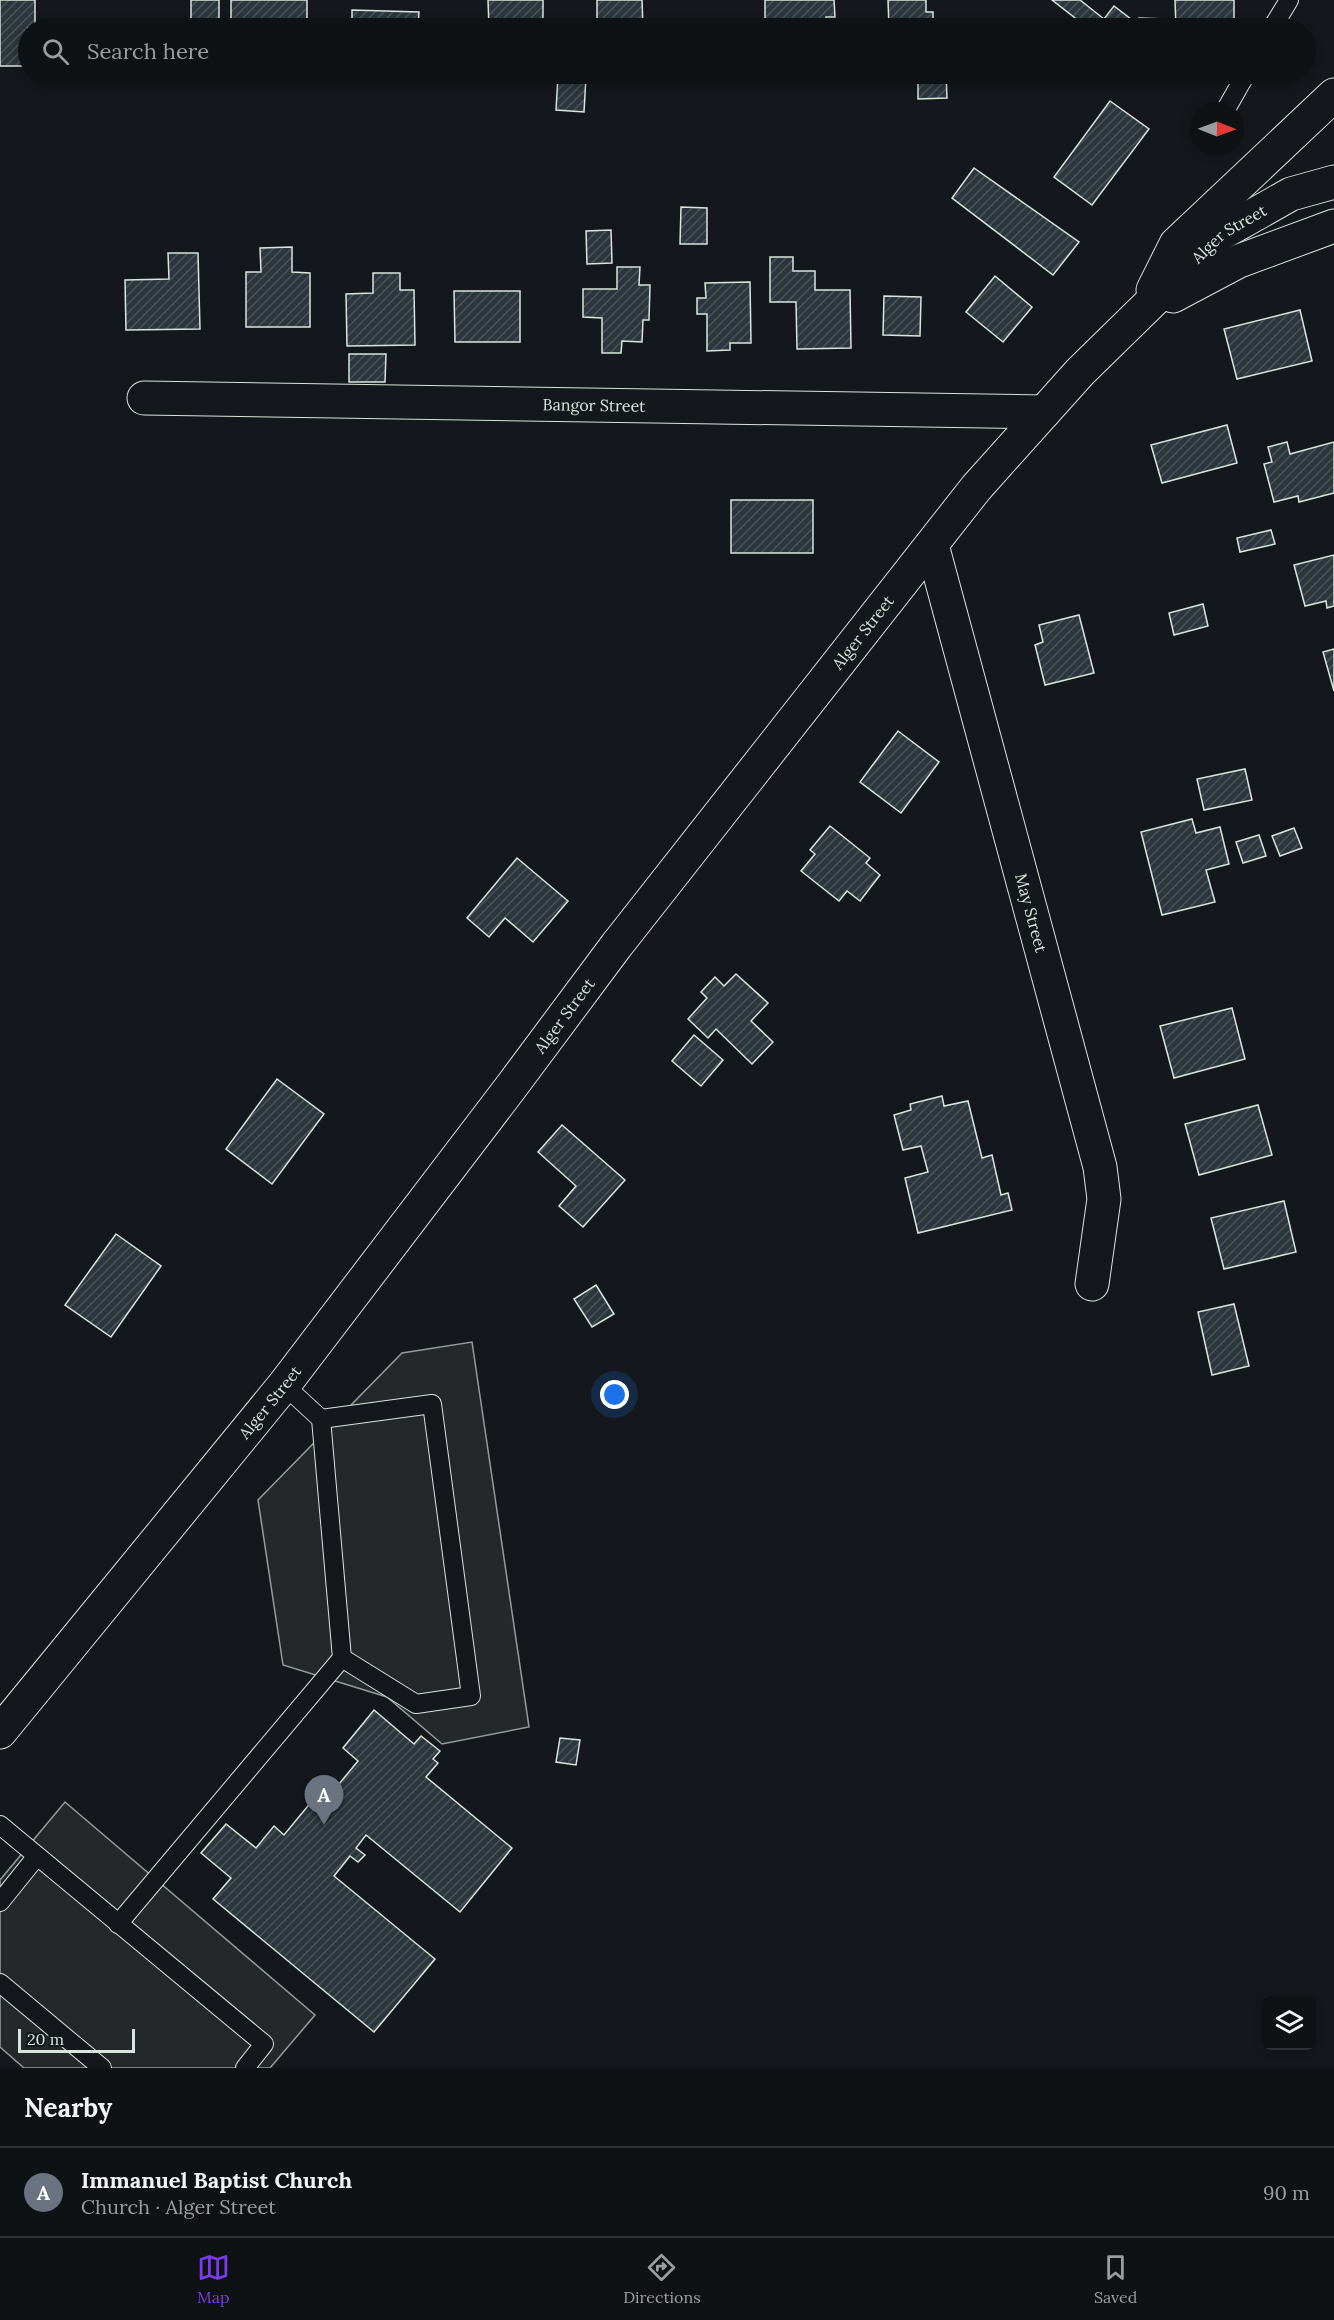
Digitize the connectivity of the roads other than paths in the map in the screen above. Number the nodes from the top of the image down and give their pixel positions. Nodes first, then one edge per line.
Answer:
1 (1289, 0) edge
2 (1278, 18) edge
3 (1240, 84) edge
4 (1334, 95) edge
5 (1230, 102) edge
6 (1334, 182) edge
7 (1334, 226) edge
8 (1142, 313) junction
9 (144, 398) dead end
10 (1044, 412) junction
11 (932, 545) junction
12 (1092, 1284) dead end
13 (284, 1385) junction
14 (321, 1419) junction
15 (342, 1658) junction
16 (0, 1732) edge
17 (0, 1826) edge
18 (37, 1856) junction
19 (0, 1902) edge
20 (118, 1924) junction
21 (0, 1983) edge
22 (102, 2068) edge
23 (245, 2068) edge

1 - 2 lane
3 - 5 lane
4 - 8 main road
6 - 8 main road, Alger Street
7 - 8 main road, Alger Street
8 - 10 main road, Alger Street
9 - 10 main road, Bangor Street
10 - 11 main road, Alger Street
11 - 12 main road, May Street
11 - 13 main road, Alger Street
13 - 14 lane
13 - 16 main road, Alger Street
14 - 15 lane
14 - 15 lane
15 - 20 lane
17 - 18 lane
18 - 19 lane
18 - 20 lane
20 - 23 lane
21 - 22 lane

